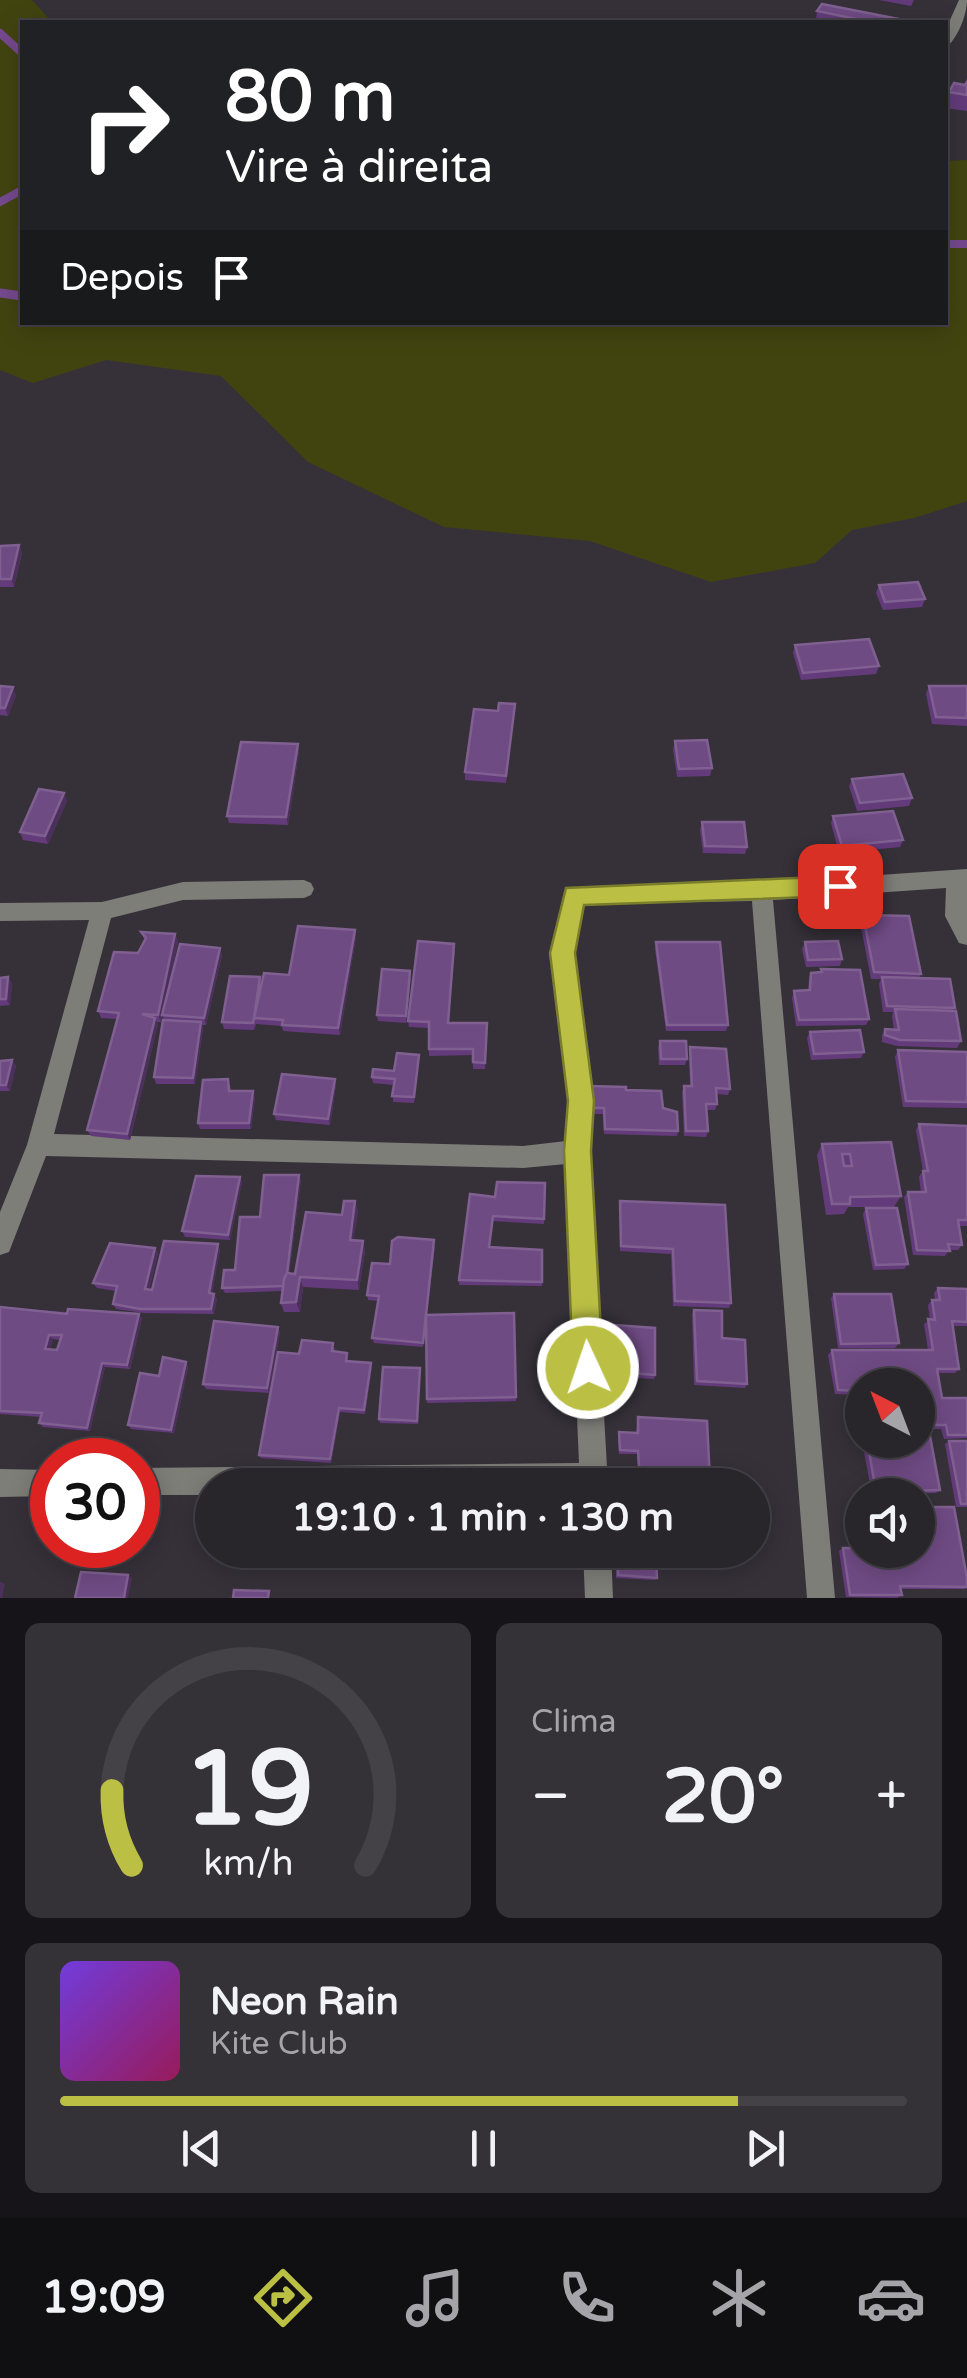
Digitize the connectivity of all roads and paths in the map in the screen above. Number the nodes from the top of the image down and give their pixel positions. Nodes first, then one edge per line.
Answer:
1 (965, 0) edge
2 (948, 37) edge
3 (961, 878) edge
4 (304, 889) dead end
5 (762, 892) junction
6 (102, 911) junction
7 (0, 912) edge
8 (967, 936) edge
9 (38, 1145) junction
10 (577, 1151) junction
11 (0, 1242) edge
12 (593, 1468) edge
13 (160, 1482) edge
14 (195, 1482) edge
15 (0, 1483) edge
16 (30, 1483) edge
17 (598, 1568) edge
18 (599, 1598) edge
19 (822, 1598) edge

1 - 2 street
3 - 5 street
3 - 8 street
4 - 6 street
5 - 10 street
5 - 19 street
6 - 7 street
6 - 9 street
9 - 10 street
9 - 11 street
10 - 12 street
13 - 14 street
15 - 16 street
17 - 18 street

